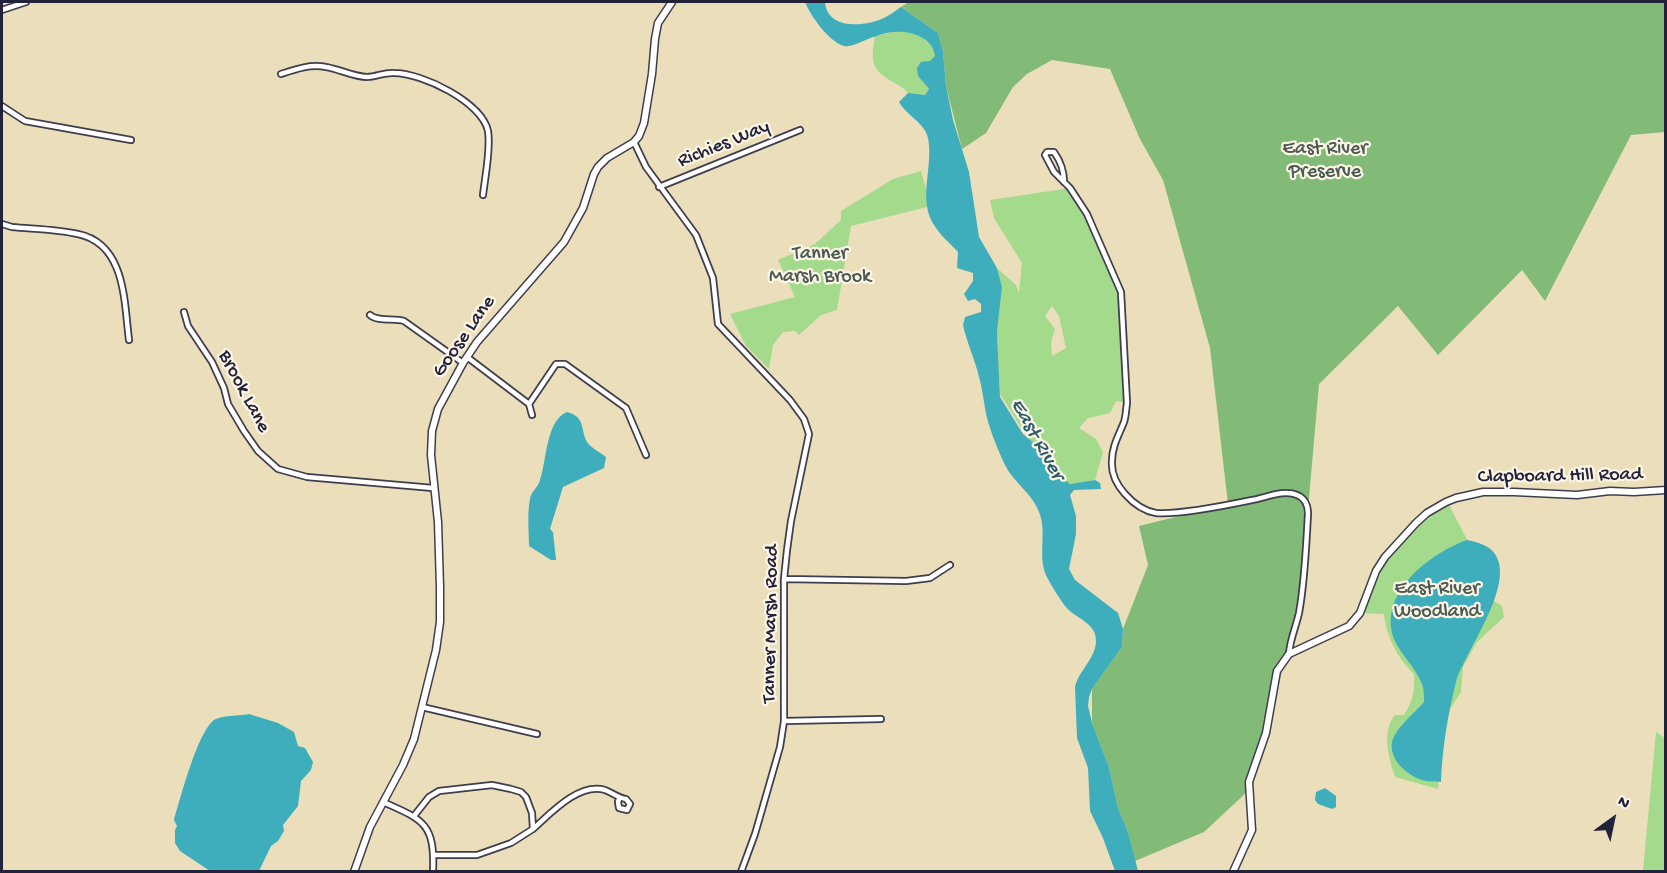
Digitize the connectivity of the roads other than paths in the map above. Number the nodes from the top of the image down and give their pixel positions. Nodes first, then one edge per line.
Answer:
1 (26, 2) edge
2 (672, 2) edge
3 (2, 10) edge
4 (281, 74) dead end
5 (2, 106) edge
6 (800, 130) dead end
7 (131, 140) dead end
8 (634, 142) junction
9 (1064, 182) junction
10 (659, 187) junction
11 (483, 195) dead end
12 (2, 224) edge
13 (184, 312) dead end
14 (370, 315) dead end
15 (129, 340) dead end
16 (465, 360) junction
17 (529, 404) junction
18 (532, 415) dead end
19 (646, 455) dead end
20 (433, 488) junction
21 (1665, 490) edge
22 (950, 565) dead end
23 (784, 579) junction
24 (1289, 654) junction
25 (422, 707) junction
26 (881, 719) dead end
27 (784, 721) junction
28 (537, 734) dead end
29 (620, 799) dead end
30 (383, 802) junction
31 (414, 816) junction
32 (533, 829) junction
33 (434, 855) junction
34 (354, 872) edge
35 (433, 872) edge
36 (741, 872) edge
37 (1233, 872) edge

1 - 3 street
2 - 8 street
4 - 11 street
5 - 7 street
6 - 10 street, Richies Way
8 - 10 street, Tanner Marsh Road
8 - 16 street, Goose Lane
9 - 9 street
9 - 24 street
10 - 23 street, Tanner Marsh Road
12 - 15 street
13 - 20 street, Brook Lane
14 - 16 street
16 - 17 street
16 - 20 street, Goose Lane
17 - 18 street
17 - 19 street
20 - 25 street, Goose Lane
21 - 24 street, Clapboard Hill Road
22 - 23 street
23 - 27 street, Tanner Marsh Road
24 - 37 street
25 - 28 street
25 - 30 street, Goose Lane
26 - 27 street
27 - 36 street, Tanner Marsh Road
29 - 32 street
30 - 31 street
30 - 34 street, Goose Lane
31 - 32 street
31 - 33 street
32 - 33 street
33 - 35 street

